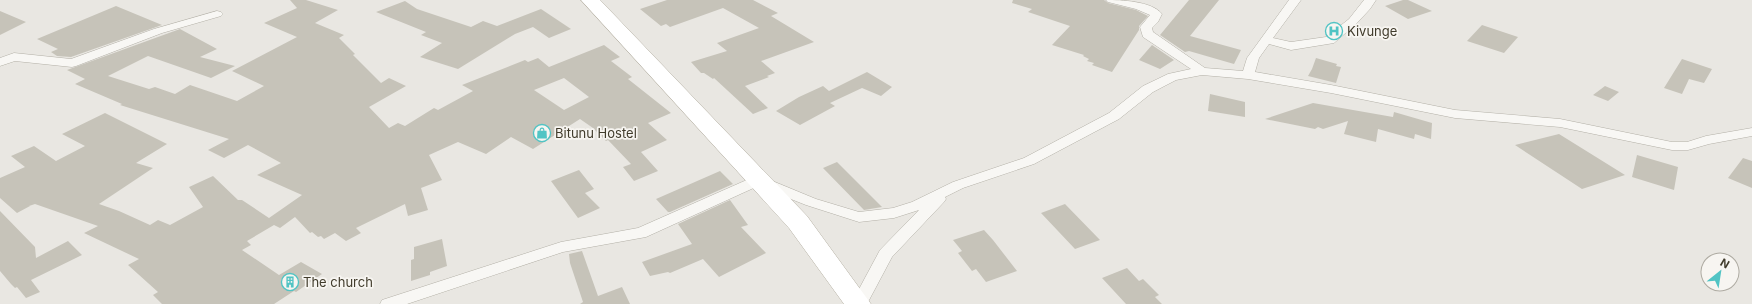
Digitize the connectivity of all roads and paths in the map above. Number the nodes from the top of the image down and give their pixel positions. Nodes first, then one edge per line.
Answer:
1 (590, 0) edge
2 (1112, 0) edge
3 (1295, 0) edge
4 (1370, 0) edge
5 (217, 14) dead end
6 (1265, 40) junction
7 (0, 62) edge
8 (1202, 71) junction
9 (1248, 75) junction
10 (1752, 132) edge
11 (1706, 140) junction
12 (1752, 142) edge
13 (758, 180) junction
14 (958, 185) junction
15 (388, 304) edge
16 (858, 304) edge

1 - 13 main road
2 - 8 street
3 - 6 street
4 - 6 street
5 - 7 street
6 - 9 street
8 - 9 street
8 - 14 street
9 - 11 street
10 - 11 street
11 - 12 street
13 - 14 street
13 - 15 street
13 - 16 main road
14 - 16 street

